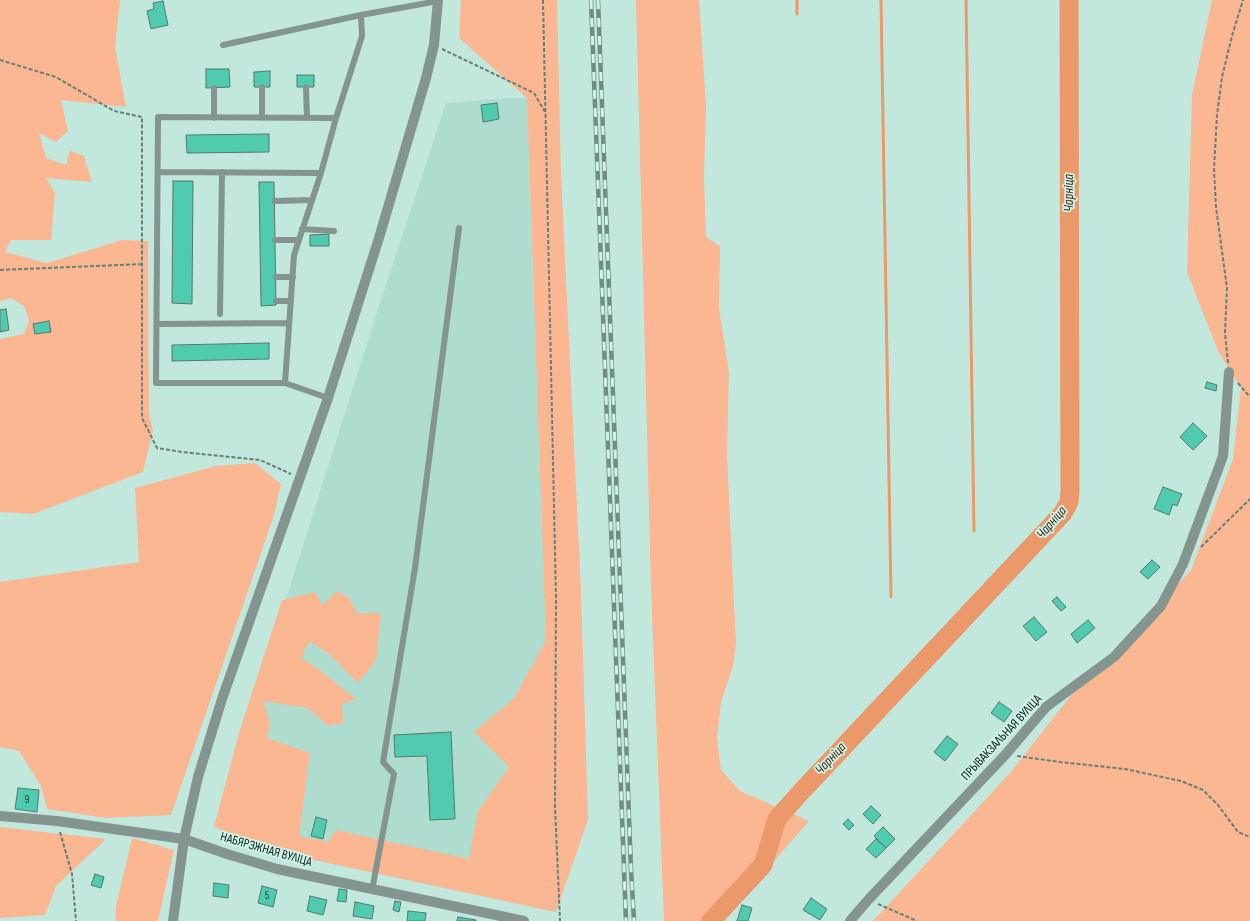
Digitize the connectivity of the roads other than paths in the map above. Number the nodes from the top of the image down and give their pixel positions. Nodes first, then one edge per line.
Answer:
1 (438, 0) edge
2 (361, 15) junction
3 (223, 45) dead end
4 (262, 87) dead end
5 (306, 87) dead end
6 (214, 88) dead end
7 (214, 118) junction
8 (262, 118) junction
9 (307, 118) junction
10 (336, 118) junction
11 (158, 172) junction
12 (222, 172) junction
13 (321, 173) junction
14 (312, 200) junction
15 (275, 201) dead end
16 (459, 228) dead end
17 (302, 229) junction
18 (334, 231) dead end
19 (275, 240) dead end
20 (299, 240) junction
21 (276, 277) dead end
22 (292, 277) junction
23 (276, 301) dead end
24 (291, 301) junction
25 (220, 314) dead end
26 (157, 324) junction
27 (289, 324) junction
28 (1229, 372) road end
29 (285, 383) junction
30 (328, 398) junction
31 (0, 816) edge
32 (184, 839) junction
33 (372, 890) junction
34 (173, 921) edge
35 (524, 921) edge
36 (850, 921) edge

1 - 2 lane
1 - 30 street
2 - 3 lane
2 - 10 lane
4 - 8 lane
5 - 9 lane
6 - 7 lane
7 - 8 lane
7 - 11 lane
8 - 9 lane
9 - 10 lane
10 - 13 lane
11 - 12 lane
11 - 26 lane
12 - 13 lane
12 - 25 lane
13 - 14 lane
14 - 15 lane
14 - 17 lane
16 - 33 lane
17 - 18 lane
17 - 20 lane
19 - 20 lane
20 - 22 lane
21 - 22 lane
22 - 24 lane
23 - 24 lane
24 - 27 lane
26 - 27 lane
26 - 29 lane
27 - 29 lane
28 - 36 street, ПРЫВАКЗАЛЬНАЯ ВУЛІЦА
29 - 30 lane
30 - 32 street
31 - 32 street, НАБЯРЭЖНАЯ ВУЛІЦА
32 - 33 street, НАБЯРЭЖНАЯ ВУЛІЦА
32 - 34 street
33 - 35 street, НАБЯРЭЖНАЯ ВУЛІЦА

